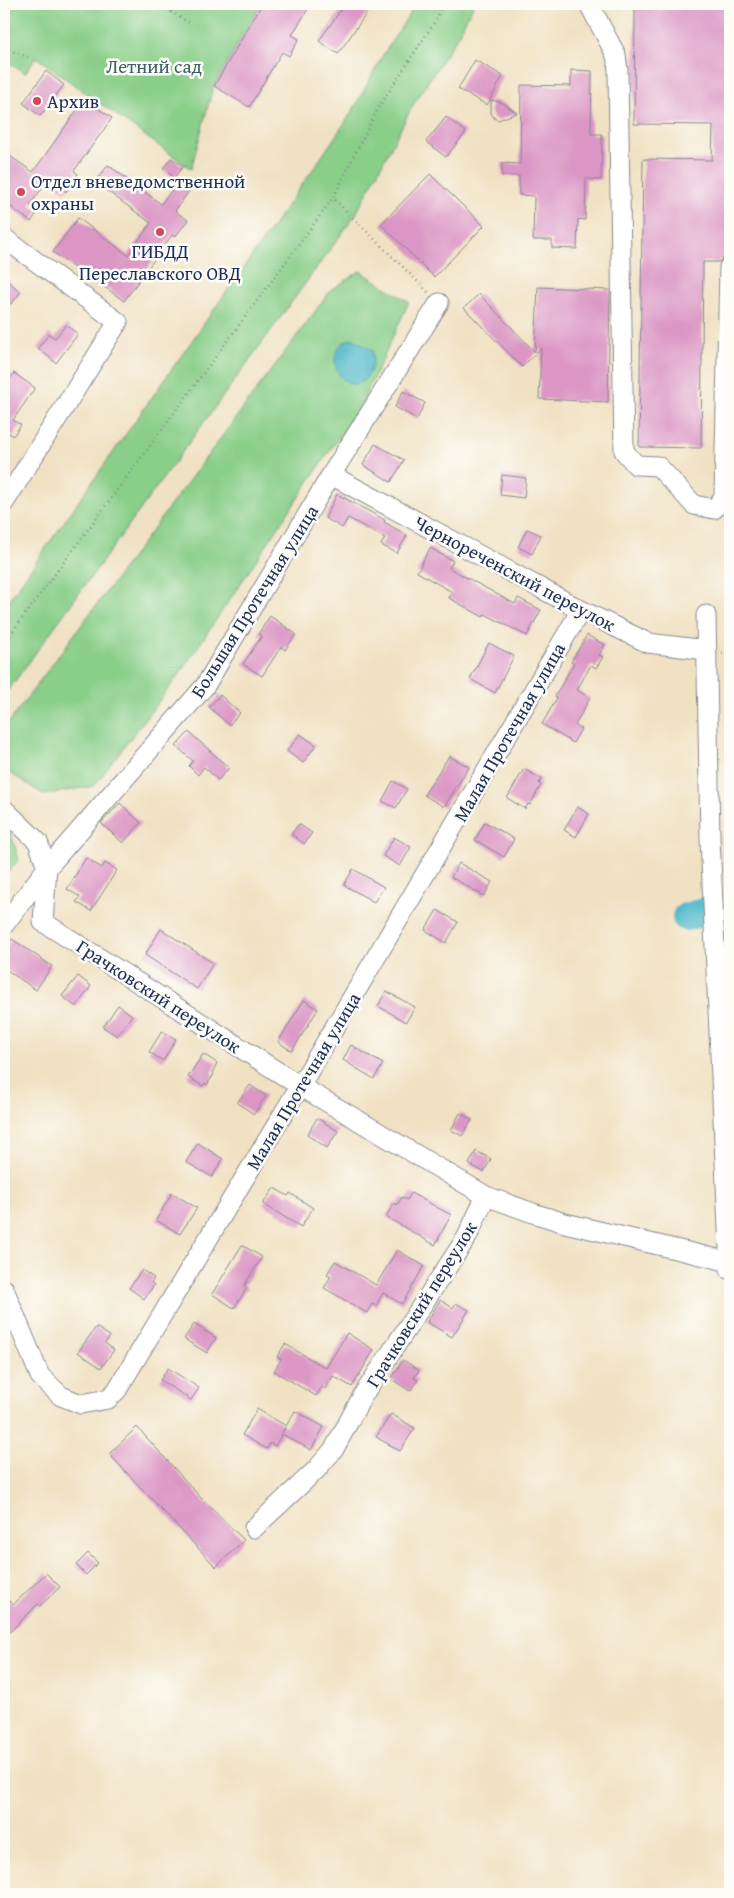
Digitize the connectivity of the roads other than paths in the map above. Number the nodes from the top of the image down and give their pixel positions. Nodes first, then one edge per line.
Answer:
1 (589, 4) edge
2 (4, 238) edge
3 (730, 267) edge
4 (439, 303) road end
5 (331, 475) junction
6 (4, 504) edge
7 (581, 610) junction
8 (706, 615) dead end
9 (706, 650) junction
10 (4, 808) edge
11 (47, 868) junction
12 (4, 924) edge
13 (300, 1086) junction
14 (486, 1196) junction
15 (730, 1262) edge
16 (730, 1270) edge
17 (4, 1289) edge
18 (254, 1528) dead end

1 - 3 street
2 - 6 street
4 - 5 street, Большая Протечная улица
5 - 7 street, Чернореченский переулок
5 - 11 street, Большая Протечная улица
7 - 9 street, Чернореченский переулок
7 - 13 street, Малая Протечная улица
8 - 9 street
9 - 15 street
10 - 11 street
11 - 12 street, Большая Протечная улица
11 - 13 street, Грачковский переулок
13 - 14 street, Грачковский переулок
13 - 17 street, Малая Протечная улица
14 - 15 street
14 - 18 street, Грачковский переулок
15 - 16 street

